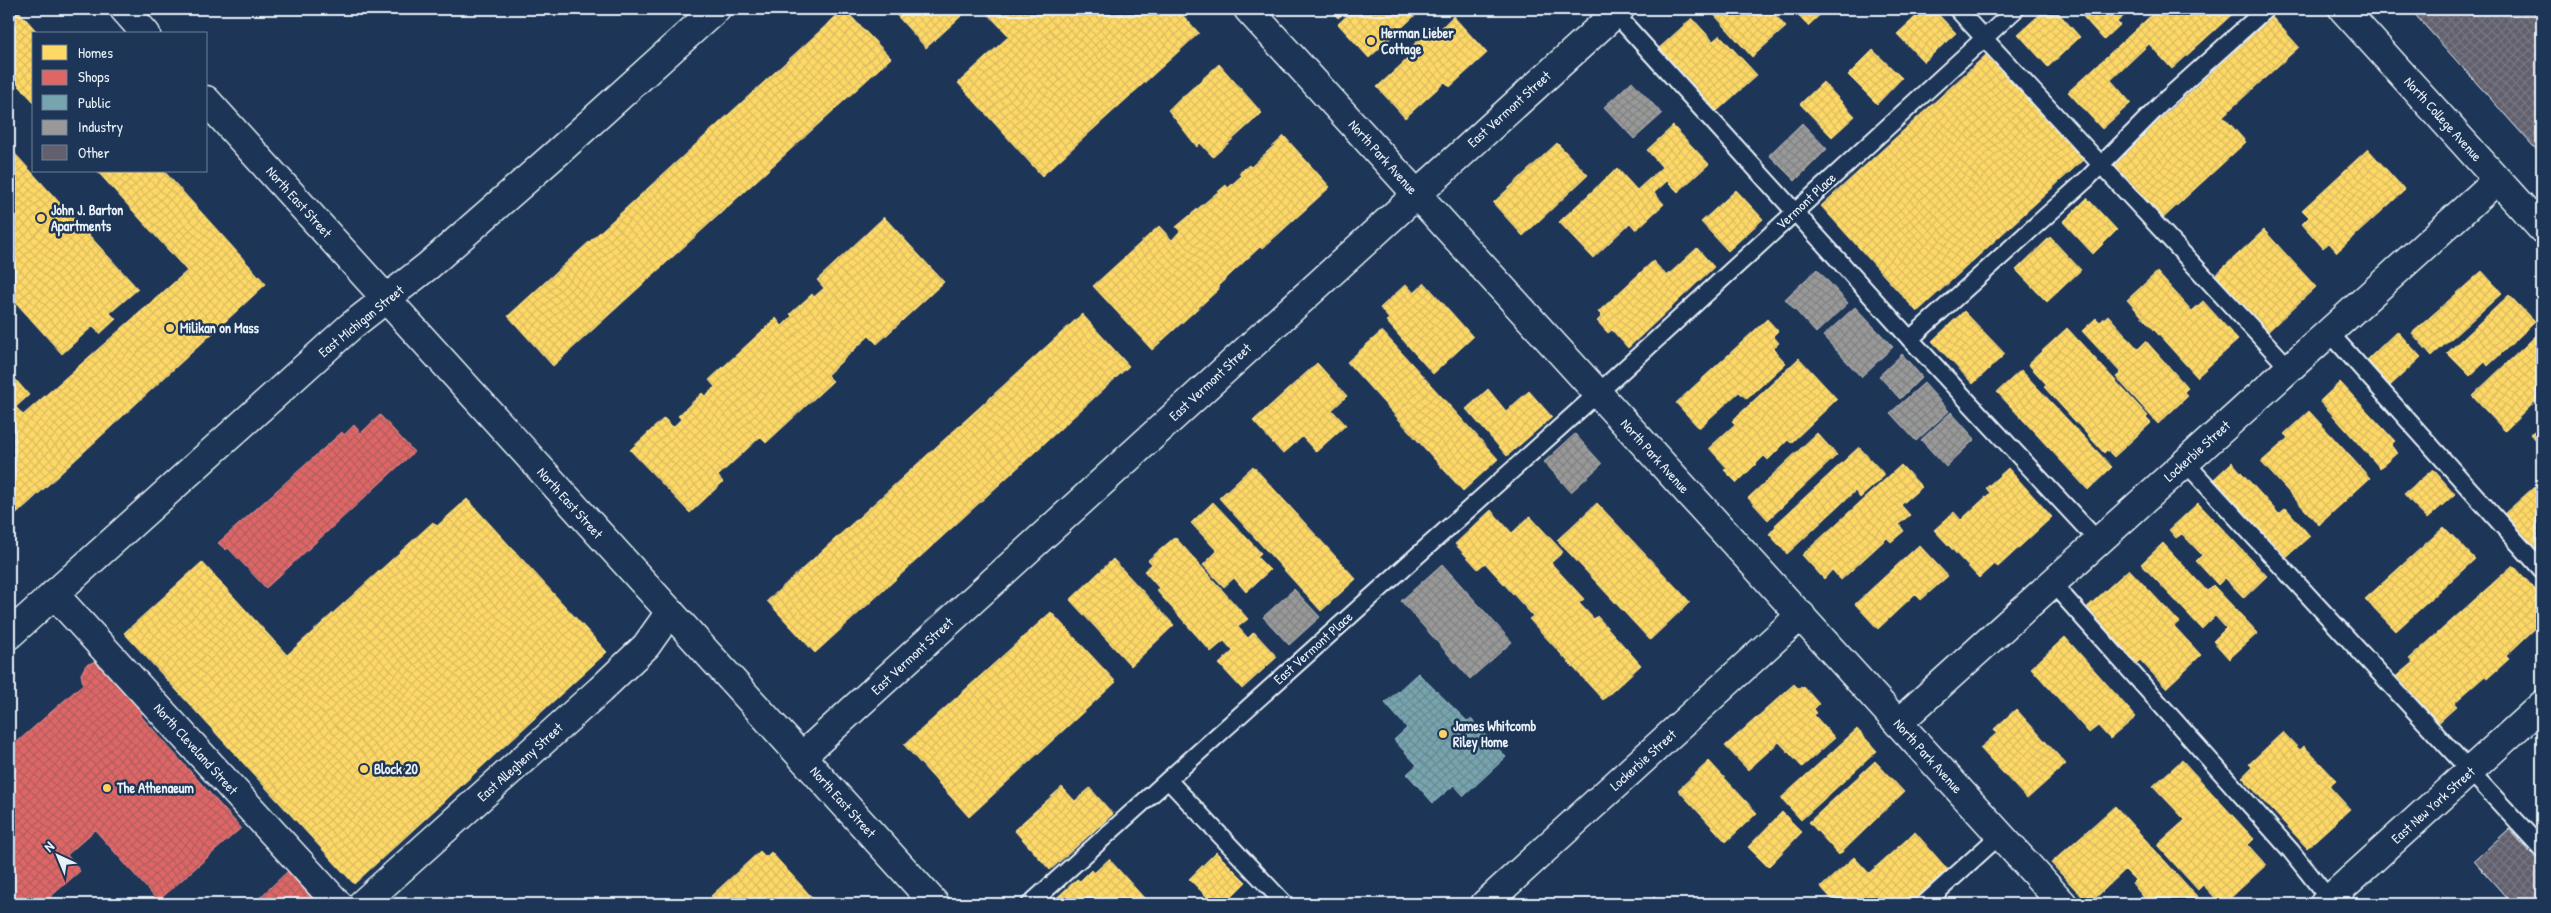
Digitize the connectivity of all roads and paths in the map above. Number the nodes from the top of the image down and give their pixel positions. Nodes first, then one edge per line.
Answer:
1 (124, 9) edge
2 (1248, 9) edge
3 (1957, 9) edge
4 (2016, 9) edge
5 (2266, 9) edge
6 (2343, 9) edge
7 (1615, 10) edge
8 (710, 11) edge
9 (144, 32) edge
10 (1984, 38) junction
11 (208, 102) edge
12 (2102, 164) junction
13 (2497, 180) junction
14 (1416, 193) junction
15 (1794, 212) junction
16 (2542, 230) edge
17 (386, 298) junction
18 (2330, 332) junction
19 (1910, 339) junction
20 (2289, 368) junction
21 (1598, 393) junction
22 (2185, 462) junction
23 (2098, 541) junction
24 (2542, 570) edge
25 (2052, 583) junction
26 (54, 594) junction
27 (670, 612) junction
28 (1801, 615) junction
29 (9, 635) edge
30 (2542, 705) edge
31 (1898, 723) junction
32 (802, 756) junction
33 (2470, 771) junction
34 (1168, 780) junction
35 (2000, 835) junction
36 (2542, 849) edge
37 (2329, 903) edge
38 (338, 904) edge
39 (362, 904) edge
40 (935, 904) edge
41 (1030, 904) edge
42 (1285, 904) edge
43 (1486, 904) edge
44 (1924, 904) edge
45 (2063, 904) edge

1 - 9 street
2 - 14 street, North Park Avenue
3 - 10 lane
4 - 10 lane, Vermont Place
5 - 12 lane
6 - 13 street, North College Avenue
7 - 14 street, East Vermont Street
7 - 15 lane
8 - 17 street, East Michigan Street
10 - 12 lane
10 - 15 lane, Vermont Place
11 - 17 street, North East Street
12 - 19 lane
12 - 20 lane
13 - 16 street, North College Avenue
13 - 18 street, Lockerbie Street
14 - 21 street, North Park Avenue
14 - 32 street, East Vermont Street
15 - 19 lane
15 - 21 lane, Vermont Place
17 - 26 street, East Michigan Street
17 - 27 street, North East Street
18 - 20 street, Lockerbie Street
18 - 24 lane
19 - 23 lane
20 - 22 street, Lockerbie Street
21 - 28 street, North Park Avenue
21 - 34 lane, East Vermont Place
22 - 23 street, Lockerbie Street
22 - 33 lane
23 - 25 street, Lockerbie Street
25 - 31 street, Lockerbie Street
25 - 37 lane
26 - 29 street, East Michigan Street
26 - 38 street, North Cleveland Street
27 - 32 street, North East Street
27 - 39 street, East Allegheny Street
28 - 31 street, North Park Avenue
28 - 43 street, Lockerbie Street
30 - 33 street, East New York Street
31 - 35 street, North Park Avenue
32 - 40 street, North East Street
33 - 36 lane
33 - 37 street, East New York Street
34 - 41 lane, East Vermont Place
34 - 42 lane
35 - 44 lane
35 - 45 street, North Park Avenue

